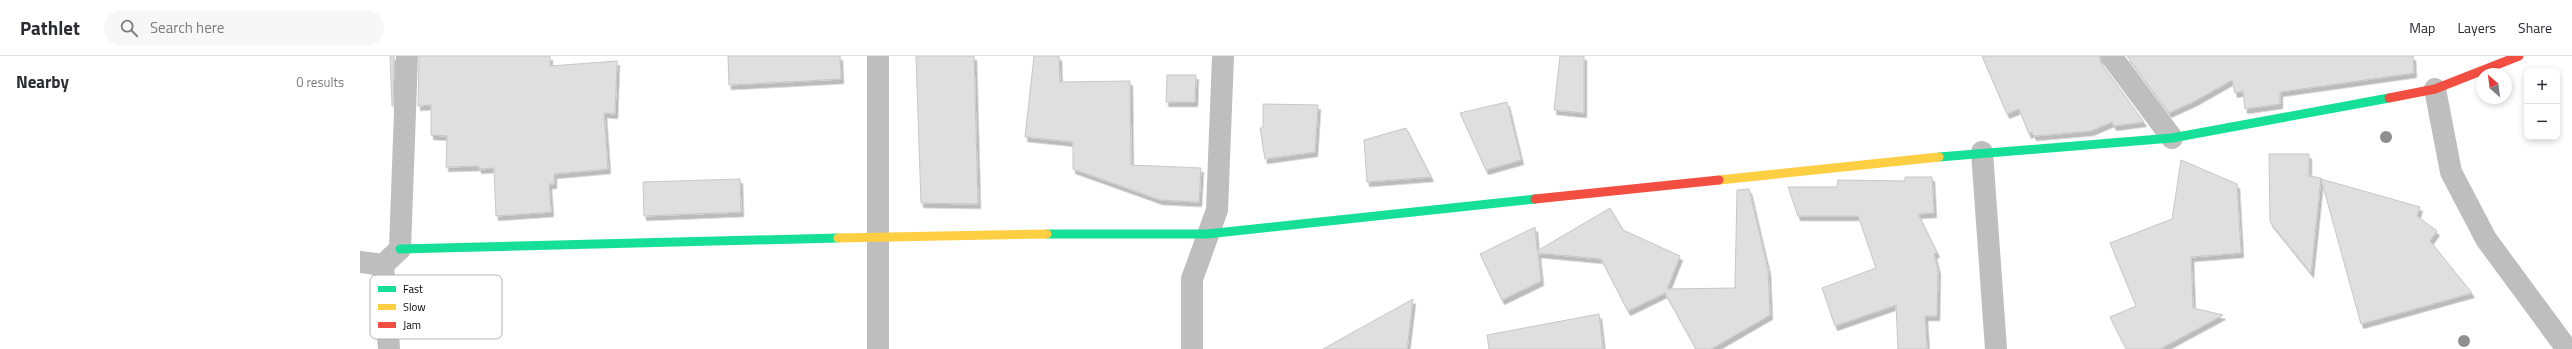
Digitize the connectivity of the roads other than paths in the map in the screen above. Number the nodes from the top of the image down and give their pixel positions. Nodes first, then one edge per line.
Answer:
1 (407, 56) edge
2 (878, 56) edge
3 (1223, 56) edge
4 (2110, 56) edge
5 (2519, 56) edge
6 (2435, 90) junction
7 (2172, 138) junction
8 (1982, 152) junction
9 (1207, 234) junction
10 (880, 239) junction
11 (400, 249) junction
12 (360, 262) edge
13 (384, 265) junction
14 (385, 275) edge
15 (388, 339) edge
16 (389, 349) edge
17 (878, 349) edge
18 (1192, 349) edge
19 (1996, 349) edge
20 (2567, 349) edge

1 - 11 street
2 - 10 street
3 - 9 street
4 - 7 street
5 - 6 street
6 - 7 street
6 - 20 street
7 - 8 street
8 - 9 street
8 - 19 street
9 - 10 street
9 - 18 street
10 - 11 street
10 - 17 street
11 - 13 street
12 - 13 street
13 - 14 street
15 - 16 street

